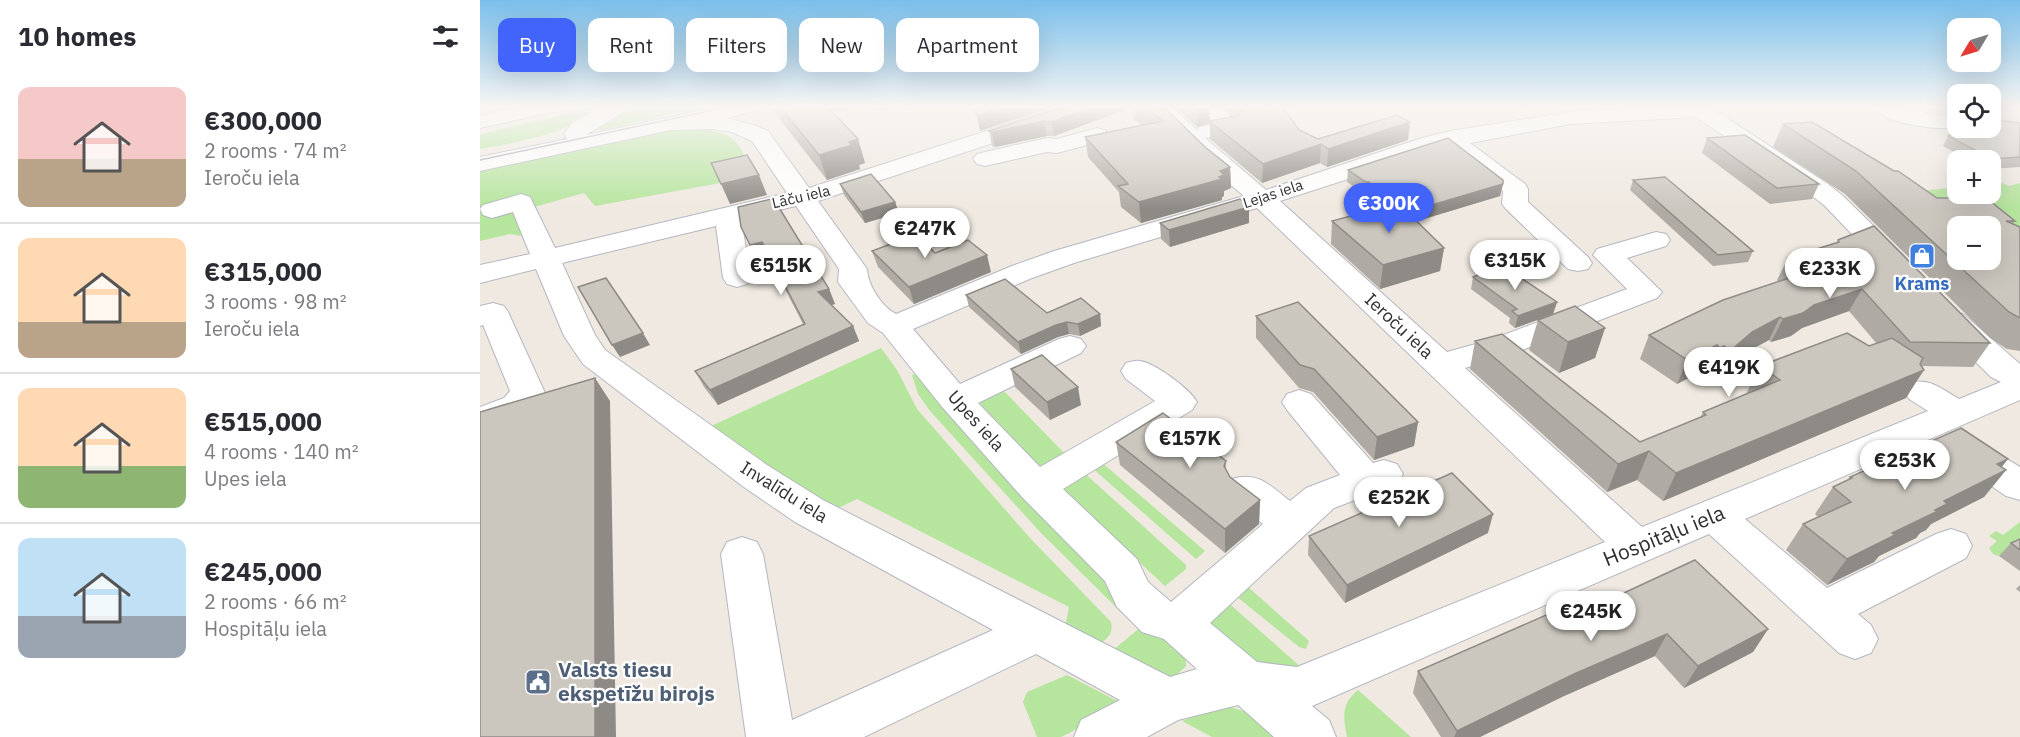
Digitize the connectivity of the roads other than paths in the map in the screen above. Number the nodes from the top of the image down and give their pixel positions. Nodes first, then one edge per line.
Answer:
1 (546, 140) edge
2 (587, 140) edge
3 (764, 140) edge
4 (981, 140) edge
5 (1025, 140) edge
6 (1077, 140) edge
7 (1207, 140) edge
8 (1442, 140) edge
9 (1453, 140) edge
10 (1745, 140) edge
11 (1037, 148) junction
12 (480, 155) edge
13 (976, 162) dead end
14 (480, 164) edge
15 (802, 197) junction
16 (1262, 199) junction
17 (492, 210) dead end
18 (726, 214) junction
19 (1656, 240) dead end
20 (1607, 255) junction
21 (545, 258) junction
22 (1578, 263) junction
23 (480, 274) edge
24 (737, 278) dead end
25 (1911, 280) edge
26 (1934, 303) edge
27 (1608, 306) junction
28 (480, 317) edge
29 (894, 326) junction
30 (1070, 346) dead end
31 (1501, 347) junction
32 (1440, 364) junction
33 (1528, 369) edge
34 (1138, 371) dead end
35 (2020, 378) edge
36 (2020, 387) edge
37 (955, 400) junction
38 (1299, 402) dead end
39 (1936, 410) junction
40 (480, 421) edge
41 (2018, 482) edge
42 (1036, 487) junction
43 (1246, 489) edge
44 (1714, 515) junction
45 (1291, 524) junction
46 (1951, 546) dead end
47 (1637, 547) junction
48 (742, 554) dead end
49 (1822, 611) junction
50 (1178, 624) junction
51 (1034, 630) junction
52 (1855, 639) dead end
53 (1245, 682) junction
54 (1167, 700) junction
55 (771, 737) edge
56 (810, 737) edge
57 (1099, 737) edge
58 (1311, 737) edge

1 - 12 street
2 - 14 street
3 - 15 street, Upes iela
4 - 15 street, Lāču iela
5 - 11 street
6 - 11 street
7 - 16 street, Ieroču iela
8 - 16 street, Lejas iela
9 - 22 street
10 - 25 street
11 - 13 street
15 - 18 street, Lāču iela
15 - 29 street, Upes iela
16 - 29 street, Lejas iela
16 - 32 street, Ieroču iela
17 - 21 street, Invalīdu iela
18 - 21 street, Lāču iela
18 - 24 street
19 - 20 street
20 - 22 street
20 - 27 street
21 - 23 street, Lāču iela
21 - 51 street, Invalīdu iela
22 - 27 street
26 - 35 street
27 - 31 street
28 - 40 street
29 - 37 street, Upes iela
30 - 37 street
31 - 32 street
31 - 33 street
32 - 47 street, Ieroču iela
34 - 42 street
36 - 39 street, Hospitāļu iela
37 - 42 street, Upes iela
38 - 45 street
39 - 41 street
39 - 44 street, Hospitāļu iela
42 - 50 street, Upes iela
43 - 45 street
44 - 47 street, Hospitāļu iela
44 - 49 street
45 - 50 street
46 - 49 street
47 - 53 street, Hospitāļu iela
48 - 55 street
49 - 52 street
50 - 53 street, Upes iela
51 - 54 street, Invalīdu iela
51 - 56 street
53 - 54 street, Hospitāļu iela
53 - 58 street, Upes iela
54 - 57 street, Hospitāļu iela

